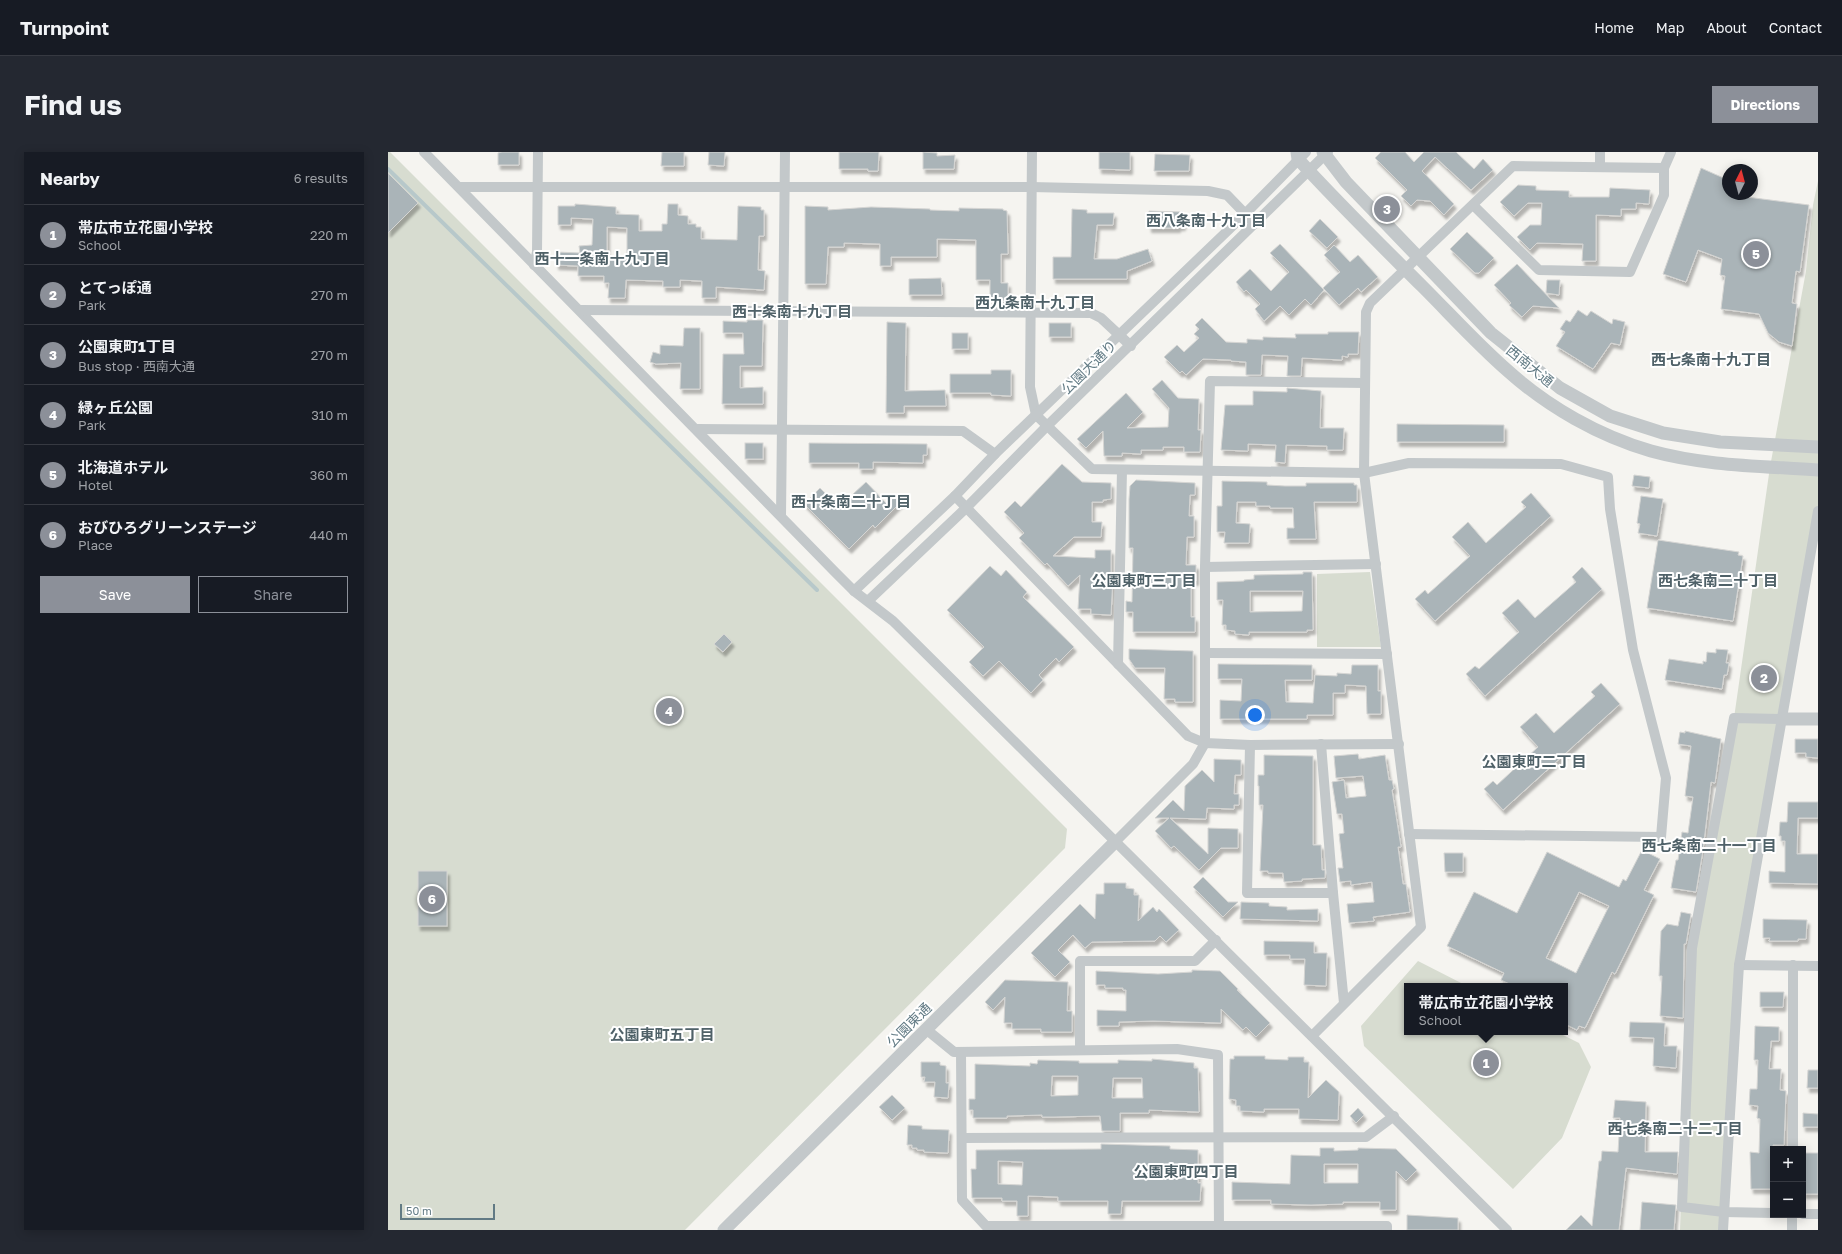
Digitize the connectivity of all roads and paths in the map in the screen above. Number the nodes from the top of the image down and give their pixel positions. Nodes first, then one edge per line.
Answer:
1 (424, 152) edge
2 (538, 152) edge
3 (785, 152) edge
4 (1032, 152) edge
5 (1600, 152) edge
6 (1671, 152) edge
7 (1325, 153) edge
8 (1300, 154) edge
9 (1600, 167) junction
10 (1664, 168) junction
11 (1309, 171) junction
12 (538, 186) junction
13 (459, 187) junction
14 (1031, 187) junction
15 (785, 188) junction
16 (1473, 205) junction
17 (1245, 214) junction
18 (1255, 224) junction
19 (1419, 258) junction
20 (534, 266) junction
21 (1406, 270) junction
22 (580, 310) junction
23 (1030, 311) junction
24 (783, 312) junction
25 (1119, 335) junction
26 (1131, 346) junction
27 (1365, 383) junction
28 (1036, 415) junction
29 (1047, 426) junction
30 (697, 430) junction
31 (783, 431) junction
32 (1818, 447) edge
33 (994, 454) junction
34 (1122, 470) junction
35 (1818, 470) edge
36 (1208, 471) junction
37 (1364, 473) junction
38 (955, 496) junction
39 (966, 508) junction
40 (1818, 511) edge
41 (781, 516) junction
42 (1376, 564) junction
43 (1205, 566) junction
44 (854, 591) junction
45 (868, 601) junction
46 (1206, 653) junction
47 (1387, 654) junction
48 (1118, 664) junction
49 (1782, 719) junction
50 (1818, 719) edge
51 (1205, 743) junction
52 (1321, 744) junction
53 (1399, 744) junction
54 (1250, 745) junction
55 (1409, 834) junction
56 (1116, 842) junction
57 (1333, 893) junction
58 (1216, 940) junction
59 (1739, 965) junction
60 (1793, 965) junction
61 (1818, 966) edge
62 (1344, 1003) junction
63 (927, 1030) junction
64 (1312, 1036) junction
65 (1080, 1050) junction
66 (961, 1052) junction
67 (1394, 1116) junction
68 (1218, 1137) junction
69 (962, 1138) junction
70 (1793, 1146) edge
71 (1724, 1212) junction
72 (1770, 1213) edge
73 (1806, 1214) edge
74 (1818, 1214) edge
75 (1792, 1218) edge
76 (1219, 1228) edge
77 (1304, 1228) edge
78 (724, 1230) edge
79 (1387, 1230) edge
80 (1507, 1230) edge
81 (1723, 1230) edge
82 (1792, 1230) edge

1 - 13 street
2 - 12 street
3 - 15 street
4 - 14 street
5 - 9 street
6 - 10 street
7 - 11 street, 公園大通り
7 - 19 street, 西南大通
8 - 11 street, 西南大通
8 - 17 street, 公園大通り
9 - 10 street
9 - 16 street
10 - 16 street
11 - 18 street, 公園大通り
11 - 21 street, 西南大通
12 - 13 street
12 - 15 street
12 - 20 street
13 - 20 street
14 - 15 street
14 - 17 street
14 - 23 street
15 - 24 street
16 - 19 street
17 - 18 street
17 - 25 street, 公園大通り
18 - 26 street, 公園大通り
19 - 21 street
19 - 32 street, 西南大通
20 - 22 street
21 - 27 street
21 - 35 street, 西南大通
22 - 24 street
22 - 30 street
23 - 24 street
23 - 25 street
23 - 28 street
24 - 31 street
25 - 26 street
25 - 28 street, 公園大通り
26 - 29 street, 公園大通り
27 - 36 street
27 - 37 street
28 - 29 street
28 - 33 street, 公園大通り
29 - 34 street
29 - 39 street, 公園大通り
30 - 31 street
30 - 41 street
31 - 33 street
31 - 41 street
33 - 38 street, 公園大通り
34 - 36 street
34 - 48 street
36 - 37 street
36 - 43 street
37 - 42 street
37 - 55 street
38 - 39 street
38 - 44 street, 公園大通り
39 - 45 street, 公園大通り
39 - 48 street
40 - 49 street
41 - 44 street
42 - 43 street
42 - 47 street
43 - 46 street
44 - 45 street
45 - 56 street
46 - 47 street
46 - 51 street
47 - 53 street
48 - 51 street
49 - 50 street
49 - 59 street
49 - 71 street
51 - 54 street
51 - 56 street
52 - 53 street
52 - 54 street
52 - 57 street
53 - 55 street
54 - 57 street
55 - 62 street
56 - 58 street
56 - 63 street, 公園東通
57 - 62 street
58 - 64 street
58 - 65 street
59 - 60 street
59 - 71 street
60 - 61 street
60 - 70 street
62 - 64 street
63 - 66 street
63 - 78 street, 公園東通
64 - 67 street
65 - 66 street
65 - 68 street
66 - 69 street
67 - 68 street
67 - 80 street
68 - 69 street
68 - 76 street
69 - 76 street
71 - 72 street
71 - 81 street
73 - 74 street
75 - 82 street
76 - 77 street
77 - 79 street

